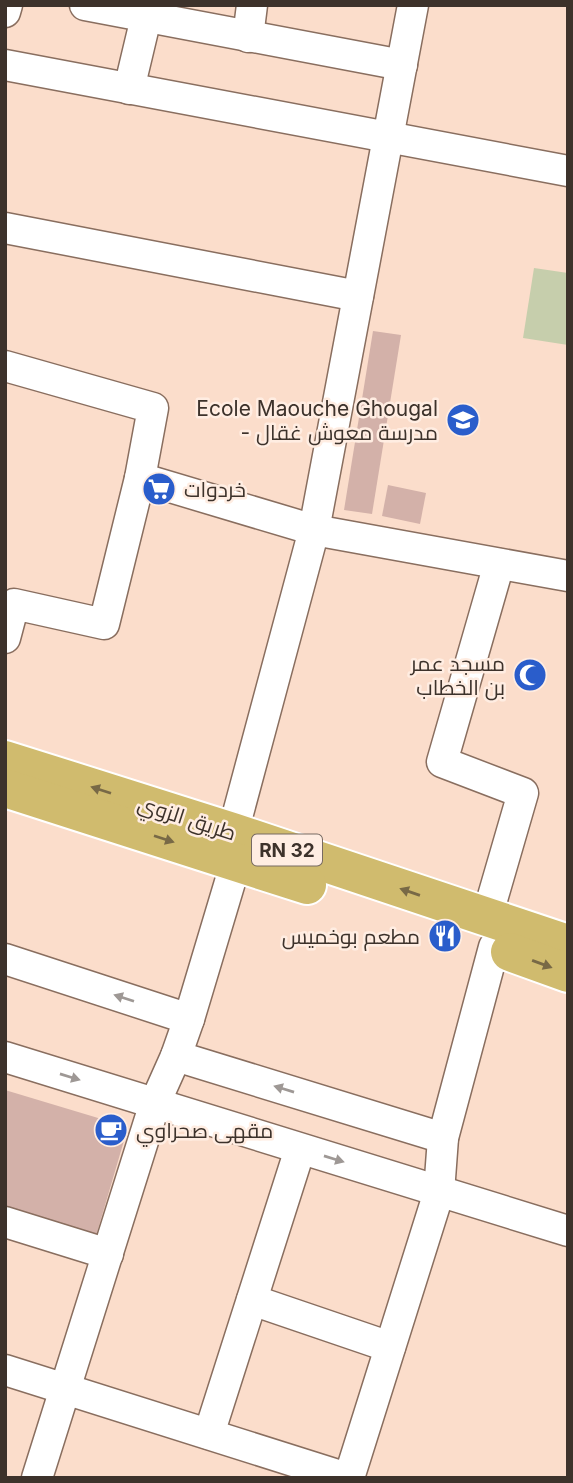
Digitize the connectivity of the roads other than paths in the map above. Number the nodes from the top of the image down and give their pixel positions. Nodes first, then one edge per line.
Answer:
1 (7, 5) edge
2 (85, 5) edge
3 (252, 5) edge
4 (412, 5) edge
5 (147, 11) edge
6 (5, 12) edge
7 (248, 37) junction
8 (5, 65) edge
9 (402, 65) junction
10 (129, 89) junction
11 (388, 138) junction
12 (568, 171) edge
13 (5, 228) edge
14 (358, 296) junction
15 (5, 366) edge
16 (141, 478) junction
17 (314, 530) junction
18 (499, 564) junction
19 (568, 576) edge
20 (5, 638) edge
21 (5, 760) edge
22 (5, 788) edge
23 (234, 847) junction
24 (490, 932) junction
25 (568, 944) edge
26 (5, 959) edge
27 (568, 973) edge
28 (189, 1019) junction
29 (5, 1056) edge
30 (177, 1056) junction
31 (155, 1103) junction
32 (443, 1138) junction
33 (300, 1149) junction
34 (439, 1192) junction
35 (5, 1222) edge
36 (568, 1231) edge
37 (108, 1254) junction
38 (252, 1300) junction
39 (390, 1347) junction
40 (5, 1370) edge
41 (66, 1389) junction
42 (209, 1434) junction
43 (37, 1478) edge
44 (348, 1478) edge

1 - 6 street
2 - 5 street
3 - 7 street
4 - 9 street
5 - 7 street
5 - 10 street
7 - 9 street
8 - 10 street
9 - 11 street
10 - 11 street
11 - 12 street
11 - 14 street
13 - 14 street
14 - 17 street
15 - 16 street
16 - 17 street
16 - 20 street
17 - 18 street
17 - 23 street
18 - 19 street
18 - 24 street
23 -> 21 main road, طريق الزوي / RN 32
22 -> 23 main road, طريق الزوي / RN 32
23 - 24 main road, طريق الزوي / RN 32
23 - 28 street
24 - 25 main road, طريق الزوي / RN 32
24 -> 27 main road, طريق الزوي / RN 32
24 - 32 street
28 -> 26 street
28 - 30 street
29 -> 31 street
30 - 31 street
32 -> 30 street
31 - 33 street
31 - 37 street
32 - 34 street
33 -> 34 street
33 - 38 street
34 - 36 street
34 - 39 street
35 - 37 street
37 - 41 street
38 - 39 street
38 - 42 street
39 - 44 street
40 - 41 street
41 - 42 street
41 - 43 street
42 - 44 street

